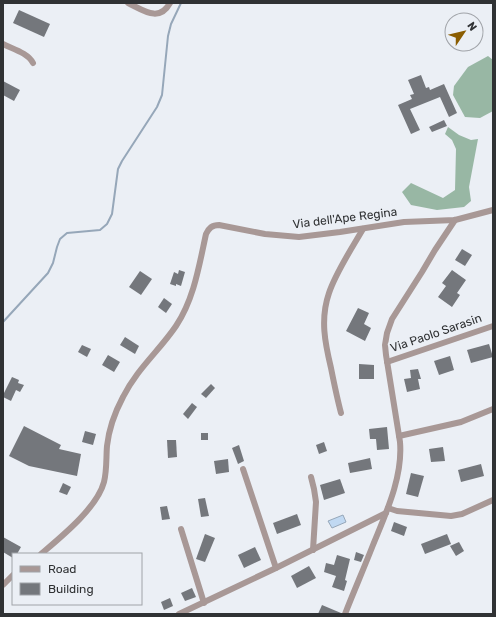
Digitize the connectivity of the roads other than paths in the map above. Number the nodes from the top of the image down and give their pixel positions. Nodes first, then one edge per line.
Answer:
1 (128, 3) edge
2 (170, 3) edge
3 (3, 44) edge
4 (33, 64) dead end
5 (493, 210) edge
6 (455, 220) junction
7 (363, 229) junction
8 (493, 326) edge
9 (387, 362) junction
10 (493, 410) edge
11 (340, 413) dead end
12 (399, 436) junction
13 (243, 469) dead end
14 (311, 477) dead end
15 (493, 500) edge
16 (387, 511) junction
17 (181, 529) dead end
18 (313, 550) junction
19 (42, 553) edge
20 (276, 568) junction
21 (12, 577) edge
22 (3, 585) edge
23 (204, 603) junction
24 (179, 614) edge
25 (345, 614) edge

1 - 2 street
3 - 4 street
5 - 6 street, Via dell'Ape Regina
6 - 7 street, Via dell'Ape Regina
6 - 9 street
7 - 11 street
7 - 19 street, Via dell'Ape Regina
8 - 9 street, Via Paolo Sarasin
9 - 12 street
10 - 12 street
12 - 16 street
13 - 20 street
14 - 18 street
15 - 16 street
16 - 18 street
16 - 25 street
17 - 23 street
18 - 20 street
20 - 23 street
21 - 22 street
23 - 24 street

